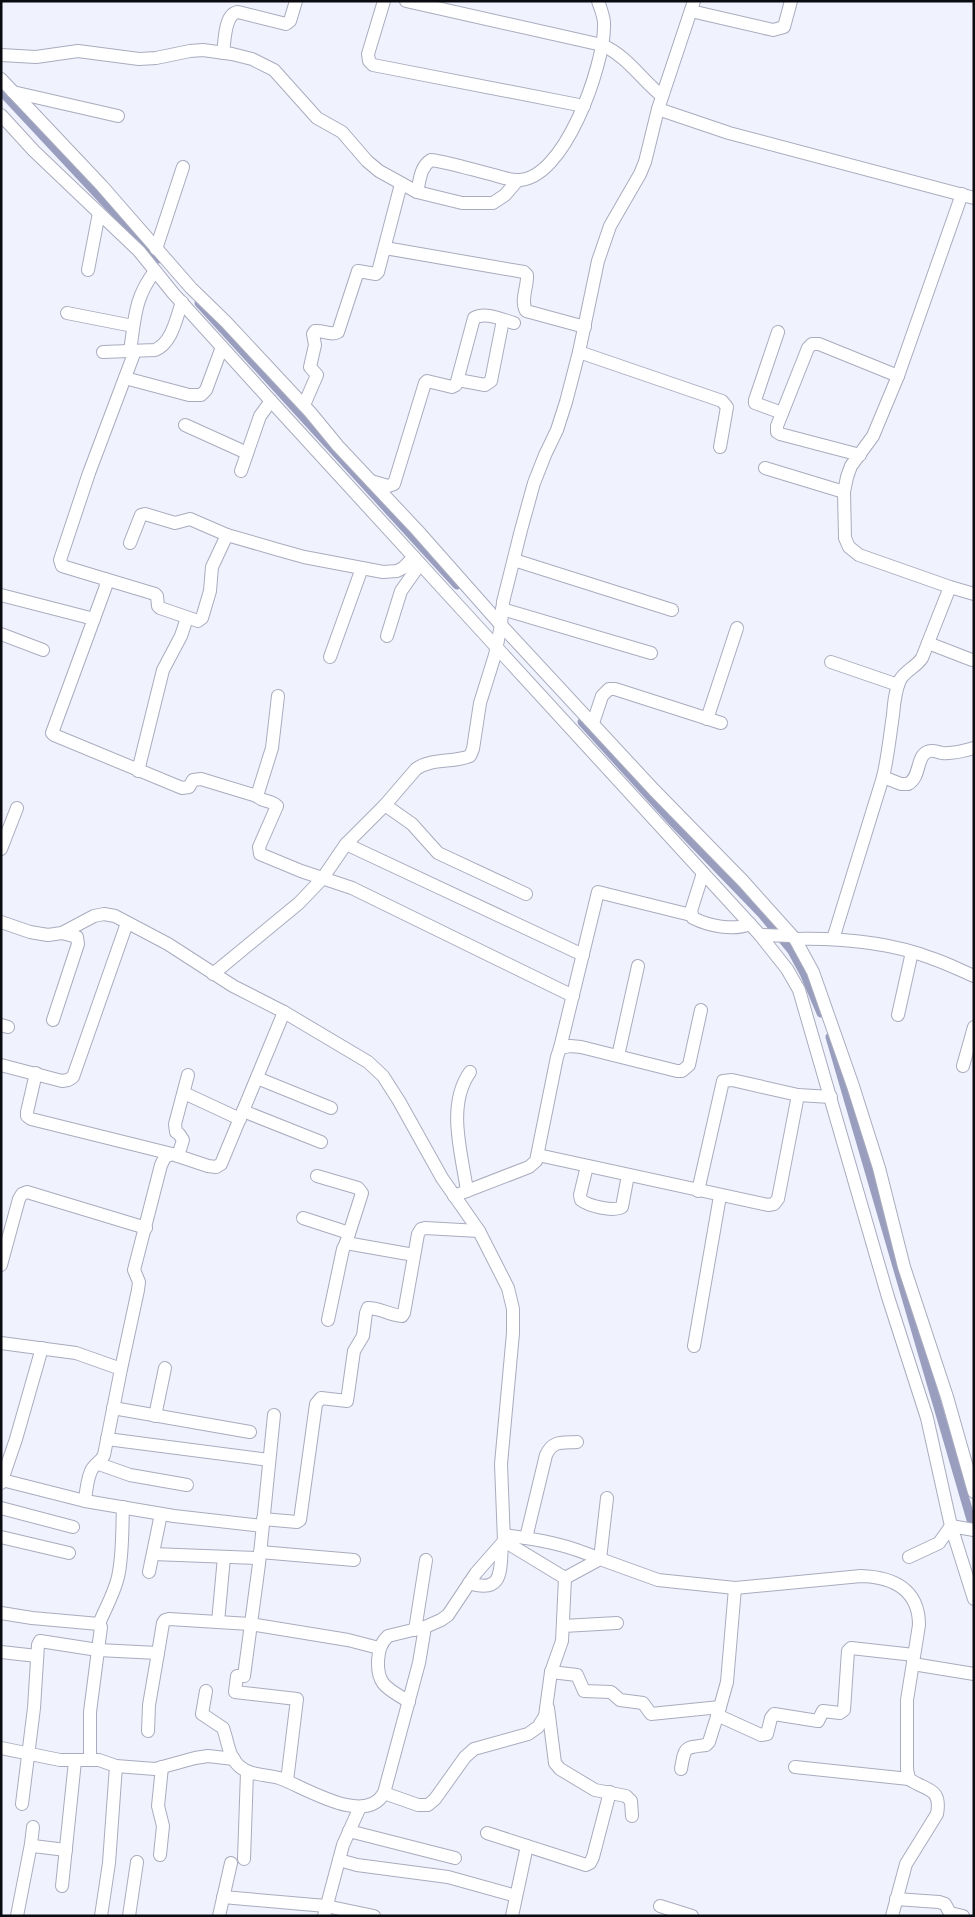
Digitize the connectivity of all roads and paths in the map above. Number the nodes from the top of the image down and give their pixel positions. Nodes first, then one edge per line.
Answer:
1 (296, 1) edge
2 (384, 1) edge
3 (406, 1) edge
4 (598, 1) edge
5 (791, 1) edge
6 (693, 6) edge
7 (602, 45) junction
8 (223, 53) junction
9 (1, 56) edge
10 (1, 79) edge
11 (13, 92) junction
12 (662, 96) junction
13 (584, 106) junction
14 (658, 109) junction
15 (1, 115) edge
16 (118, 116) dead end
17 (183, 167) dead end
18 (517, 181) junction
19 (401, 184) junction
20 (417, 192) junction
21 (968, 196) edge
22 (99, 213) junction
23 (156, 248) junction
24 (385, 248) junction
25 (88, 270) dead end
26 (155, 271) junction
27 (182, 302) junction
28 (67, 313) dead end
29 (134, 326) junction
30 (585, 327) junction
31 (778, 332) dead end
32 (222, 347) junction
33 (132, 351) junction
34 (103, 352) dead end
35 (579, 352) junction
36 (898, 376) junction
37 (125, 378) junction
38 (458, 380) junction
39 (271, 401) junction
40 (304, 406) junction
41 (782, 413) junction
42 (185, 425) dead end
43 (720, 447) dead end
44 (247, 453) junction
45 (860, 455) junction
46 (765, 468) dead end
47 (241, 471) dead end
48 (371, 481) junction
49 (844, 492) junction
50 (227, 535) junction
51 (130, 543) dead end
52 (514, 560) junction
53 (417, 561) junction
54 (362, 568) junction
55 (105, 579) junction
56 (950, 587) junction
57 (974, 594) edge
58 (1, 595) edge
59 (502, 609) junction
60 (672, 610) dead end
61 (187, 618) junction
62 (94, 619) junction
63 (501, 625) junction
64 (737, 628) dead end
65 (1, 634) edge
66 (387, 636) dead end
67 (928, 643) junction
68 (496, 648) junction
69 (43, 650) dead end
70 (650, 653) dead end
71 (330, 657) dead end
72 (972, 660) dead end
73 (831, 662) dead end
74 (898, 685) junction
75 (278, 696) dead end
76 (707, 719) junction
77 (593, 723) junction
78 (721, 723) dead end
79 (974, 748) edge
80 (138, 771) junction
81 (883, 777) junction
82 (257, 796) junction
83 (385, 805) junction
84 (17, 808) dead end
85 (346, 844) junction
86 (1, 849) edge
87 (703, 873) junction
88 (322, 879) junction
89 (526, 894) dead end
90 (692, 915) junction
91 (1, 922) edge
92 (127, 923) junction
93 (750, 924) junction
94 (62, 933) junction
95 (762, 935) junction
96 (791, 937) junction
97 (833, 939) junction
98 (912, 952) junction
99 (583, 954) junction
100 (638, 966) dead end
101 (213, 974) junction
102 (974, 976) edge
103 (573, 996) junction
104 (701, 1010) dead end
105 (284, 1012) junction
106 (898, 1016) dead end
107 (53, 1020) dead end
108 (974, 1027) edge
109 (560, 1048) junction
110 (618, 1056) junction
111 (1, 1064) edge
112 (963, 1066) dead end
113 (470, 1072) dead end
114 (36, 1073) junction
115 (188, 1075) dead end
116 (257, 1078) junction
117 (184, 1092) junction
118 (798, 1095) junction
119 (831, 1097) junction
120 (331, 1108) dead end
121 (242, 1115) junction
122 (321, 1142) dead end
123 (175, 1155) junction
124 (538, 1155) junction
125 (587, 1166) junction
126 (628, 1175) junction
127 (317, 1176) dead end
128 (467, 1191) junction
129 (698, 1191) junction
130 (454, 1196) junction
131 (720, 1196) junction
132 (303, 1218) dead end
133 (146, 1228) junction
134 (479, 1231) junction
135 (348, 1238) junction
136 (414, 1255) junction
137 (1, 1265) edge
138 (328, 1320) dead end
139 (1, 1343) edge
140 (694, 1346) dead end
141 (42, 1348) junction
142 (165, 1368) dead end
143 (121, 1369) junction
144 (113, 1408) junction
145 (274, 1415) dead end
146 (156, 1416) junction
147 (250, 1432) dead end
148 (107, 1439) junction
149 (578, 1442) dead end
150 (269, 1460) junction
151 (99, 1464) junction
152 (2, 1482) edge
153 (187, 1485) dead end
154 (974, 1492) edge
155 (607, 1498) dead end
156 (85, 1501) junction
157 (1, 1508) edge
158 (123, 1508) junction
159 (161, 1514) junction
160 (263, 1523) junction
161 (954, 1526) junction
162 (73, 1527) dead end
163 (974, 1530) edge
164 (1, 1537) edge
165 (526, 1538) junction
166 (503, 1540) junction
167 (69, 1553) dead end
168 (152, 1554) junction
169 (260, 1555) junction
170 (224, 1557) junction
171 (909, 1557) dead end
172 (600, 1559) junction
173 (354, 1560) dead end
174 (426, 1560) dead end
175 (149, 1572) dead end
176 (565, 1578) junction
177 (469, 1583) junction
178 (735, 1588) junction
179 (974, 1599) edge
180 (1, 1613) edge
181 (218, 1622) junction
182 (617, 1623) dead end
183 (99, 1624) junction
184 (250, 1624) junction
185 (563, 1626) junction
186 (420, 1628) junction
187 (379, 1648) junction
188 (98, 1650) junction
189 (1, 1652) edge
190 (158, 1653) junction
191 (37, 1656) junction
192 (913, 1659) junction
193 (551, 1672) junction
194 (974, 1674) edge
195 (206, 1691) dead end
196 (409, 1702) junction
197 (547, 1703) junction
198 (718, 1711) junction
199 (148, 1731) dead end
200 (1, 1748) edge
201 (28, 1754) junction
202 (234, 1759) junction
203 (90, 1760) junction
204 (75, 1761) junction
205 (116, 1766) junction
206 (162, 1767) junction
207 (795, 1767) dead end
208 (681, 1769) dead end
209 (247, 1772) junction
210 (909, 1780) junction
211 (287, 1781) junction
212 (610, 1792) junction
213 (384, 1793) junction
214 (22, 1804) dead end
215 (360, 1807) junction
216 (632, 1816) dead end
217 (33, 1827) dead end
218 (348, 1831) junction
219 (487, 1832) dead end
220 (31, 1844) junction
221 (526, 1846) junction
222 (66, 1850) junction
223 (160, 1855) dead end
224 (455, 1858) dead end
225 (244, 1859) dead end
226 (339, 1860) junction
227 (137, 1862) dead end
228 (231, 1862) dead end
229 (62, 1886) dead end
230 (516, 1896) junction
231 (223, 1897) junction
232 (896, 1899) junction
233 (660, 1906) dead end
234 (325, 1911) edge
235 (18, 1916) edge
236 (100, 1916) edge
237 (129, 1916) edge
238 (219, 1916) edge
239 (374, 1916) edge
240 (512, 1916) edge
241 (692, 1916) edge
242 (892, 1916) edge
243 (963, 1916) edge

1 - 8 street
2 - 13 street
3 - 7 street
4 - 7 street
5 - 6 street
6 - 12 street
7 - 12 street
7 - 13 street
8 - 9 street
8 - 19 street
10 - 11 street
11 - 16 street
11 - 23 street
12 - 14 street
13 - 18 street
14 - 21 street
14 - 30 street
15 - 22 street
17 - 23 street
18 - 20 street
18 - 20 street
19 - 20 street
19 - 24 street
21 - 36 street
22 - 25 street
22 - 26 street
23 - 40 street
24 - 30 street
24 - 40 street
26 - 27 street
26 - 29 street
27 - 32 street
27 - 33 street
28 - 29 street
29 - 33 street
30 - 35 street
31 - 41 street
32 - 37 street
32 - 39 street
33 - 34 street
33 - 37 street
35 - 43 street
35 - 52 street
36 - 41 street
36 - 45 street
37 - 55 street
38 - 38 street
38 - 48 street
39 - 44 street
39 - 53 street
40 - 48 street
41 - 45 street
42 - 44 street
44 - 47 street
45 - 49 street
46 - 49 street
48 - 63 street
49 - 56 street
50 - 51 street
50 - 54 street
50 - 61 street
52 - 59 street
52 - 60 street
53 - 54 street
53 - 66 street
53 - 68 street
54 - 71 street
55 - 61 street
55 - 62 street
56 - 57 street
56 - 67 street
58 - 62 street
59 - 63 street
59 - 70 street
61 - 80 street
62 - 80 street
63 - 68 street
63 - 77 street
64 - 76 street
65 - 69 street
67 - 72 street
67 - 74 street
68 - 83 street
68 - 87 street
73 - 74 street
74 - 81 street
75 - 82 street
76 - 77 street
76 - 78 street
77 - 96 street
79 - 81 street
80 - 82 street
81 - 97 street
82 - 88 street
83 - 85 street
83 - 89 street
84 - 86 street
85 - 88 street
85 - 99 street
87 - 90 street
87 - 93 street
88 - 101 street
88 - 103 street
90 - 93 street
90 - 99 street
91 - 94 street
92 - 94 street
92 - 101 street
92 - 114 street
93 - 95 street
94 - 107 street
95 - 96 street
95 - 119 street
96 - 97 street
96 - 154 street
97 - 98 street
98 - 102 street
98 - 106 street
99 - 103 street
100 - 110 street
101 - 105 street
103 - 109 street
104 - 110 street
105 - 116 street
105 - 130 street
108 - 112 street
109 - 110 street
109 - 124 street
111 - 114 street
113 - 128 street
114 - 123 street
115 - 117 street
116 - 120 street
116 - 121 street
117 - 121 street
117 - 123 street
118 - 119 street
118 - 129 street
118 - 131 street
119 - 161 street
121 - 122 street
121 - 123 street
123 - 133 street
124 - 125 street
124 - 128 street
125 - 126 street
125 - 126 street
126 - 129 street
127 - 135 street
128 - 130 street
129 - 131 street
130 - 134 street
131 - 140 street
132 - 135 street
133 - 137 street
133 - 143 street
134 - 136 street
134 - 166 street
135 - 136 street
135 - 138 street
136 - 160 street
139 - 141 street
141 - 143 street
141 - 152 street
142 - 146 street
143 - 144 street
144 - 146 street
144 - 148 street
145 - 150 street
146 - 147 street
148 - 150 street
148 - 151 street
149 - 165 street
150 - 160 street
151 - 153 street
151 - 156 street
152 - 156 street
155 - 172 street
156 - 158 street
157 - 162 street
158 - 159 street
158 - 183 street
159 - 160 street
159 - 168 street
160 - 169 street
161 - 163 street
161 - 171 street
161 - 179 street
164 - 167 street
165 - 166 street
165 - 172 street
166 - 176 street
166 - 177 street
166 - 177 street
168 - 170 street
168 - 175 street
169 - 170 street
169 - 173 street
169 - 184 street
170 - 181 street
172 - 176 street
172 - 178 street
174 - 186 street
176 - 185 street
177 - 186 street
178 - 192 street
178 - 198 street
180 - 183 street
181 - 184 street
181 - 190 street
182 - 185 street
183 - 188 street
184 - 187 street
184 - 211 street
185 - 193 street
186 - 187 street
186 - 196 street
187 - 196 street
188 - 190 street
188 - 191 street
188 - 203 street
189 - 191 street
190 - 199 street
191 - 201 street
192 - 194 street
192 - 198 street
192 - 210 street
193 - 197 street
193 - 198 street
195 - 202 street
196 - 213 street
197 - 212 street
197 - 213 street
198 - 208 street
200 - 201 street
201 - 204 street
201 - 214 street
202 - 206 street
202 - 209 street
203 - 204 street
203 - 205 street
204 - 222 street
205 - 206 street
205 - 236 street
206 - 223 street
207 - 210 street
209 - 211 street
209 - 225 street
210 - 232 street
211 - 215 street
212 - 216 street
212 - 221 street
213 - 215 street
215 - 218 street
217 - 220 street
218 - 224 street
218 - 226 street
219 - 221 street
220 - 222 street
220 - 235 street
221 - 230 street
222 - 229 street
226 - 230 street
226 - 234 street
227 - 237 street
228 - 231 street
230 - 240 street
231 - 234 street
231 - 238 street
232 - 242 street
232 - 243 street
233 - 241 street
234 - 239 street

